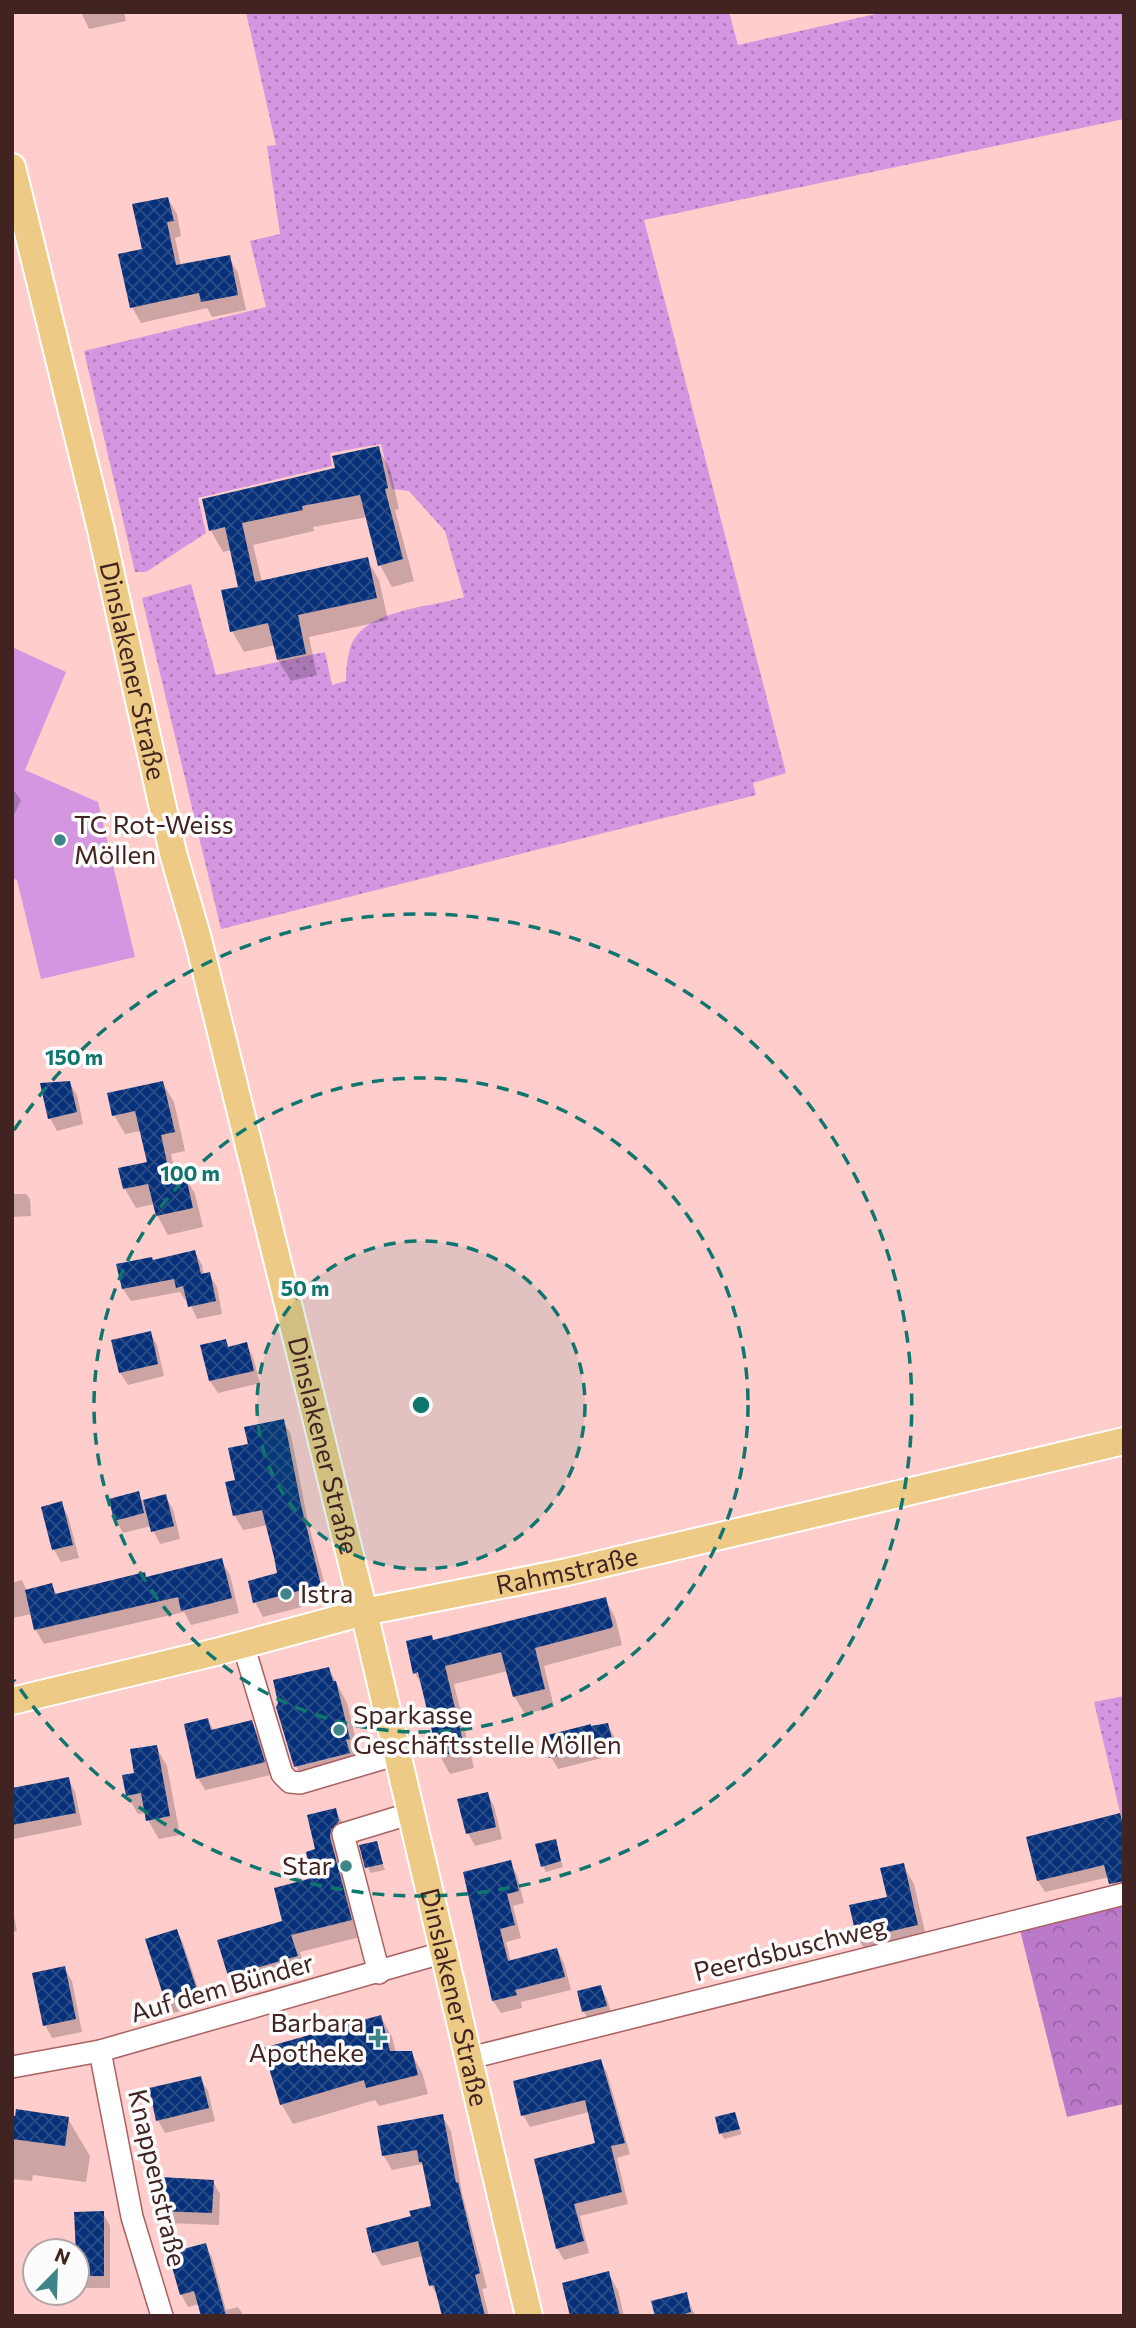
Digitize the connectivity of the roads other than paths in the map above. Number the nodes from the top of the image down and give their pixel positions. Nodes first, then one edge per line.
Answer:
1 (12, 167) edge
2 (1124, 1441) edge
3 (364, 1612) junction
4 (243, 1644) junction
5 (12, 1701) edge
6 (398, 1754) junction
7 (412, 1812) junction
8 (1124, 1894) edge
9 (445, 1952) junction
10 (379, 1973) junction
11 (100, 2051) junction
12 (470, 2058) junction
13 (12, 2067) edge
14 (162, 2316) edge
15 (529, 2316) edge

1 - 3 main road, Dinslakener Straße
2 - 3 main road, Rahmstraße
3 - 4 main road, Rahmstraße
3 - 6 main road, Dinslakener Straße
4 - 5 main road, Rahmstraße
4 - 6 street
6 - 7 main road, Dinslakener Straße
7 - 9 main road, Dinslakener Straße
7 - 10 street
8 - 12 street, Peerdsbuschweg
9 - 10 street, Auf dem Bünder
9 - 12 main road, Dinslakener Straße
10 - 11 street, Auf dem Bünder
11 - 13 street, Auf dem Bünder
11 - 14 street, Knappenstraße
12 - 15 main road, Dinslakener Straße

